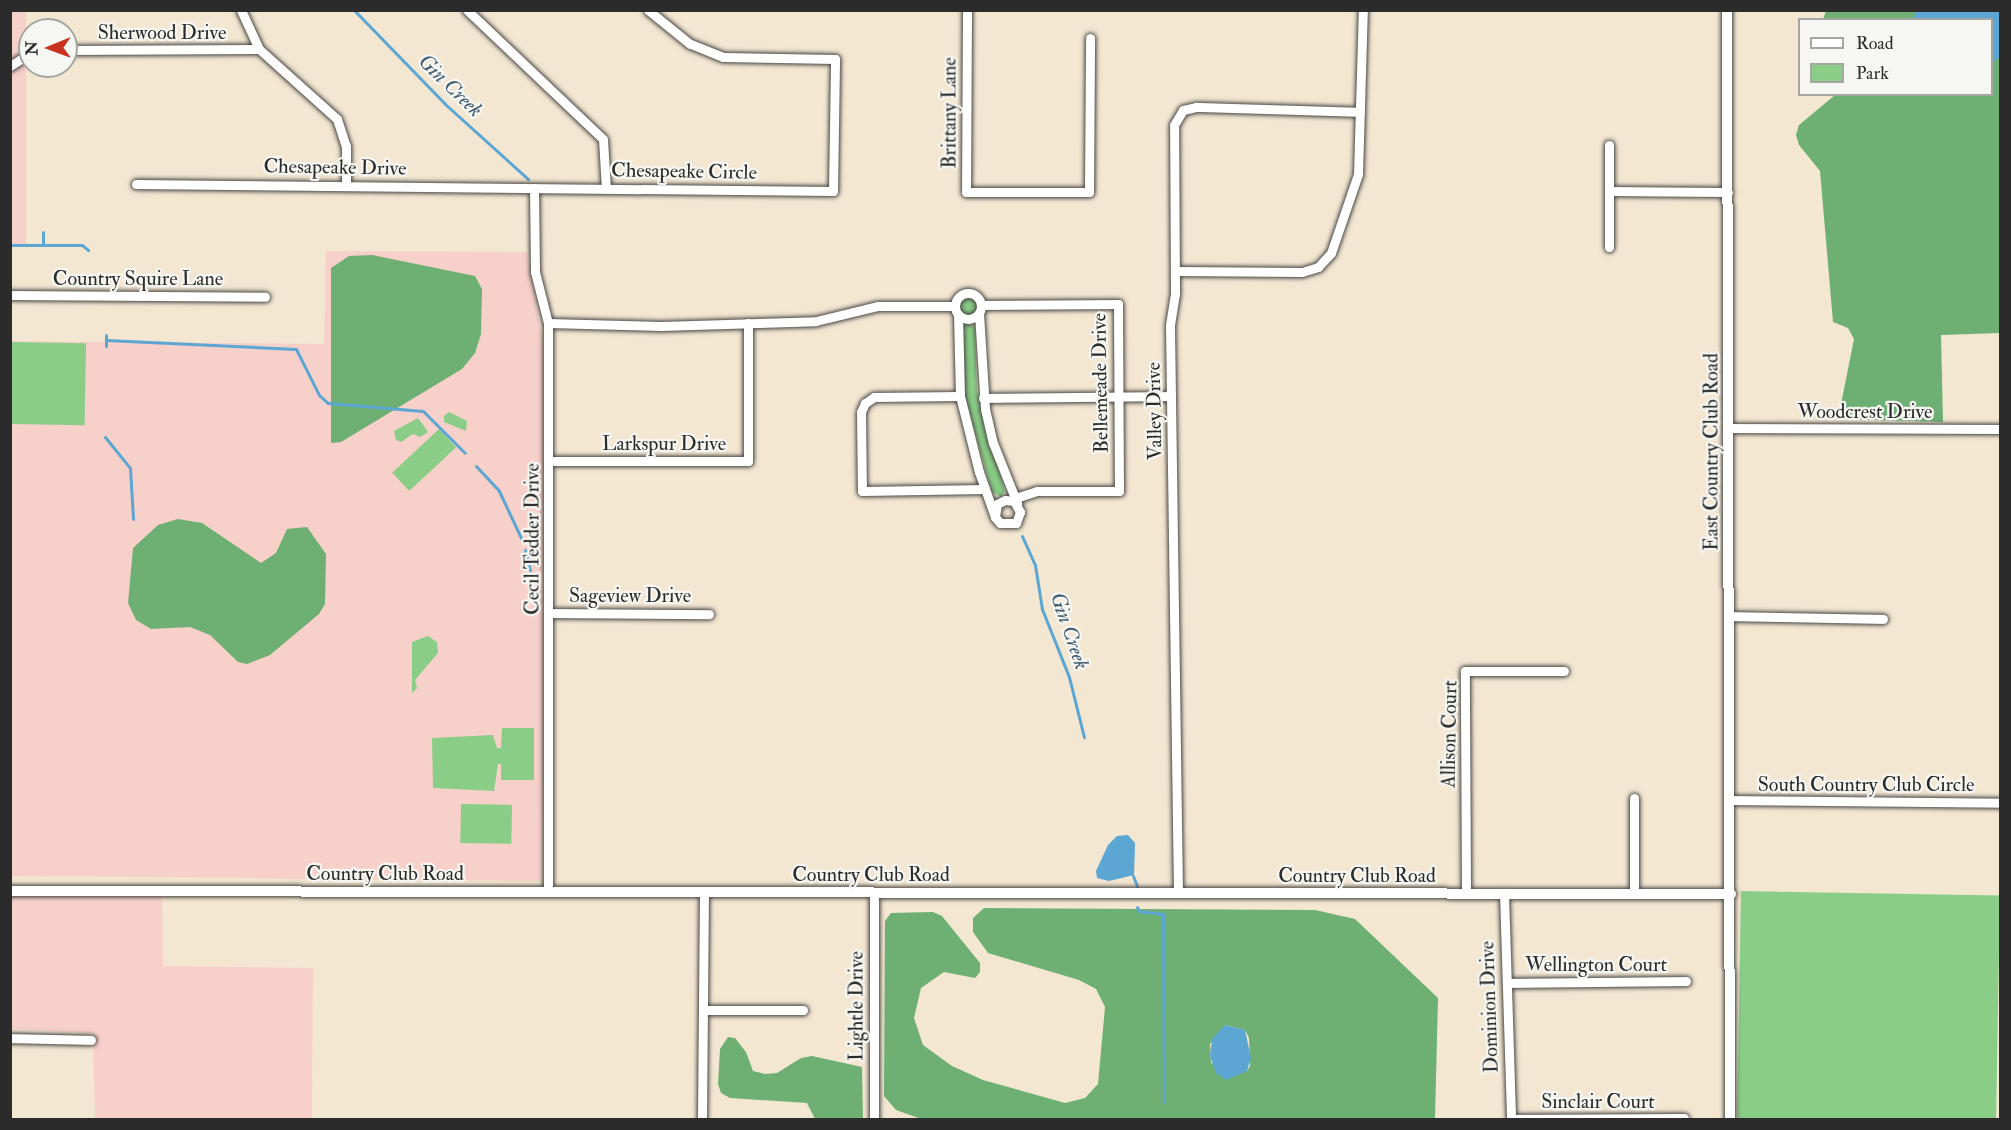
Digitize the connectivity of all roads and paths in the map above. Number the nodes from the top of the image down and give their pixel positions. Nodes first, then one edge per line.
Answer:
1 (241, 10) edge
2 (467, 10) edge
3 (648, 10) edge
4 (967, 10) edge
5 (1363, 10) edge
6 (1727, 10) edge
7 (1090, 38) dead end
8 (259, 49) junction
9 (78, 50) edge
10 (1360, 112) junction
11 (1609, 145) dead end
12 (136, 184) dead end
13 (346, 185) junction
14 (534, 188) junction
15 (606, 189) junction
16 (1609, 191) junction
17 (1728, 192) junction
18 (1609, 247) dead end
19 (1175, 271) junction
20 (10, 295) edge
21 (265, 297) dead end
22 (980, 309) junction
23 (956, 310) junction
24 (548, 323) junction
25 (748, 323) junction
26 (960, 396) junction
27 (1171, 396) junction
28 (1119, 397) junction
29 (983, 398) junction
30 (1729, 428) junction
31 (2001, 429) edge
32 (550, 461) junction
33 (985, 489) junction
34 (1017, 503) junction
35 (995, 517) junction
36 (550, 613) junction
37 (709, 614) dead end
38 (1730, 616) junction
39 (1883, 619) dead end
40 (1564, 671) dead end
41 (1634, 798) dead end
42 (1731, 800) junction
43 (2001, 803) edge
44 (10, 891) edge
45 (548, 891) junction
46 (704, 892) junction
47 (874, 892) junction
48 (1178, 893) junction
49 (1466, 893) junction
50 (1503, 893) junction
51 (1634, 894) junction
52 (1731, 894) junction
53 (1686, 981) dead end
54 (1507, 983) junction
55 (703, 1010) junction
56 (803, 1010) dead end
57 (10, 1038) edge
58 (91, 1040) dead end
59 (1684, 1118) edge
60 (702, 1119) edge
61 (874, 1119) edge
62 (1511, 1119) edge
63 (1730, 1119) edge

1 - 8 street
2 - 15 street
3 - 15 street, Chesapeake Circle
4 - 7 street, Brittany Lane
5 - 10 street
6 - 17 street, East Country Club Road
8 - 9 street, Sherwood Drive
8 - 13 street
10 - 19 street
10 - 19 street, Valley Drive
11 - 16 street
12 - 13 street, Chesapeake Drive
13 - 14 street, Chesapeake Drive
14 - 15 street, Chesapeake Circle
14 - 24 street, Cecil Tedder Drive
16 - 17 street
16 - 18 street
17 - 30 street, East Country Club Road
19 - 27 street, Valley Drive
20 - 21 street, Country Squire Lane
22 - 23 street
22 - 23 street
22 - 28 street, Bellemeade Drive
22 - 29 street
23 - 25 street
23 - 26 street
24 - 25 street
24 - 32 street, Cecil Tedder Drive
25 - 32 street, Larkspur Drive
26 - 33 street
26 - 33 street
27 - 28 street
27 - 48 street, Valley Drive
28 - 29 street
28 - 34 street, Bellemeade Drive
29 - 34 street
30 - 31 street, Woodcrest Drive
30 - 38 street, East Country Club Road
32 - 36 street, Cecil Tedder Drive
33 - 35 street
34 - 35 street
34 - 35 street
36 - 37 street, Sageview Drive
36 - 45 street, Cecil Tedder Drive
38 - 39 street
38 - 42 street, East Country Club Road
40 - 49 street, Allison Court
41 - 51 street
42 - 43 street, South Country Club Circle
42 - 52 street, East Country Club Road
44 - 45 street, Country Club Road
45 - 46 street, Country Club Road
46 - 47 street, Country Club Road
46 - 55 street
47 - 48 street, Country Club Road
47 - 61 street, Lightle Drive
48 - 49 street, Country Club Road
49 - 50 street, Country Club Road
50 - 51 street, Country Club Road
50 - 54 street, Dominion Drive
51 - 52 street, Country Club Road
52 - 63 street, East Country Club Road
53 - 54 street, Wellington Court
54 - 62 street, Dominion Drive
55 - 56 street
55 - 60 street
57 - 58 street
59 - 62 street, Sinclair Court

